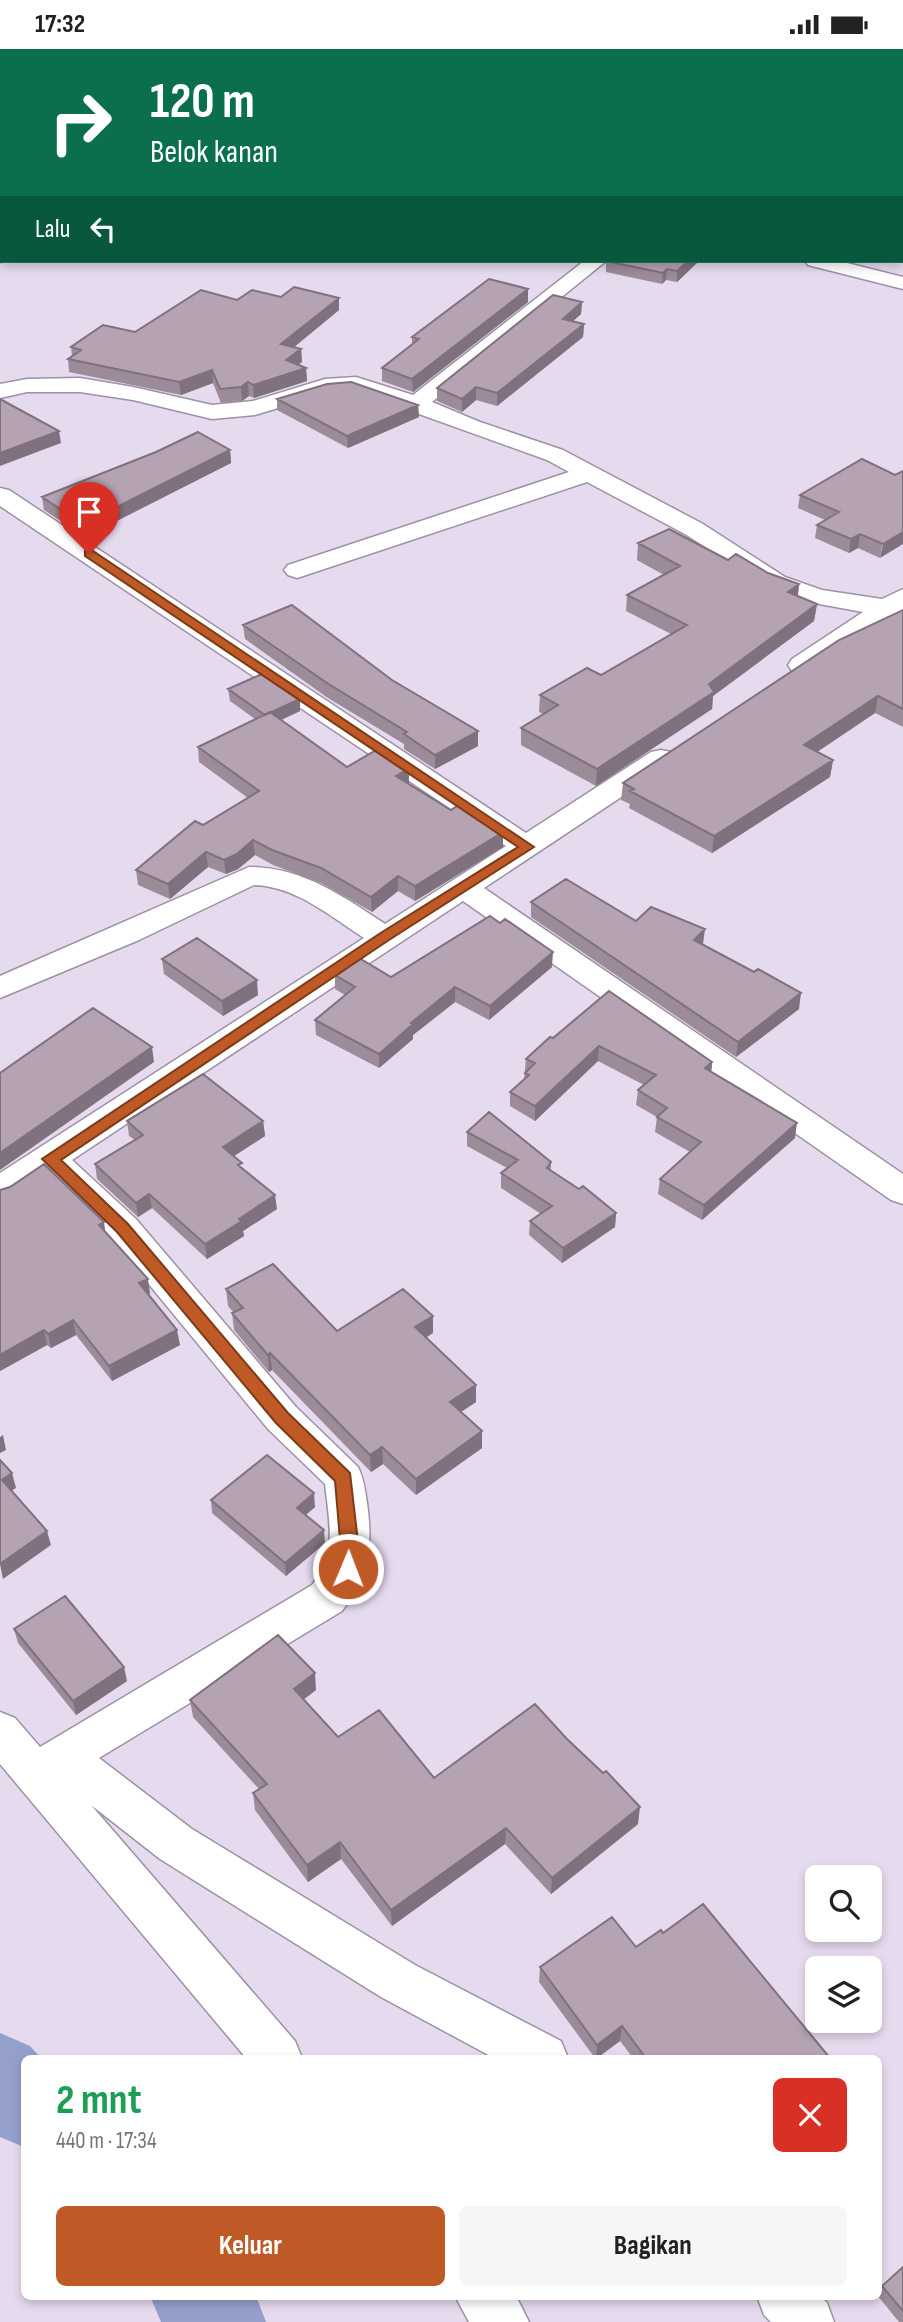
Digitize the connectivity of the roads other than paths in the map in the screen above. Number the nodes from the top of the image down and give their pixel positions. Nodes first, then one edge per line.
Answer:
1 (593, 263) edge
2 (823, 263) edge
3 (903, 283) edge
4 (0, 391) edge
5 (416, 403) junction
6 (255, 408) junction
7 (196, 435) edge
8 (589, 473) junction
9 (45, 498) edge
10 (10, 501) edge
11 (297, 569) dead end
12 (898, 608) edge
13 (783, 678) edge
14 (690, 739) edge
15 (528, 847) junction
16 (464, 888) junction
17 (384, 937) junction
18 (0, 988) edge
19 (50, 1159) junction
20 (0, 1190) edge
21 (903, 1191) edge
22 (0, 1732) edge
23 (49, 1765) junction
24 (276, 2055) edge
25 (538, 2055) edge
26 (484, 2300) edge
27 (787, 2300) edge
28 (503, 2322) edge
29 (808, 2322) edge

1 - 5 street
2 - 3 street
4 - 6 street
5 - 6 street
5 - 8 street
6 - 7 street
8 - 11 street
8 - 12 street
9 - 10 street
10 - 15 street
12 - 13 street
14 - 15 street
15 - 16 street
16 - 17 street
16 - 21 street
17 - 18 street
17 - 19 street
19 - 20 street
19 - 23 street
22 - 23 street
23 - 24 street
23 - 25 street
26 - 28 street
27 - 29 street

